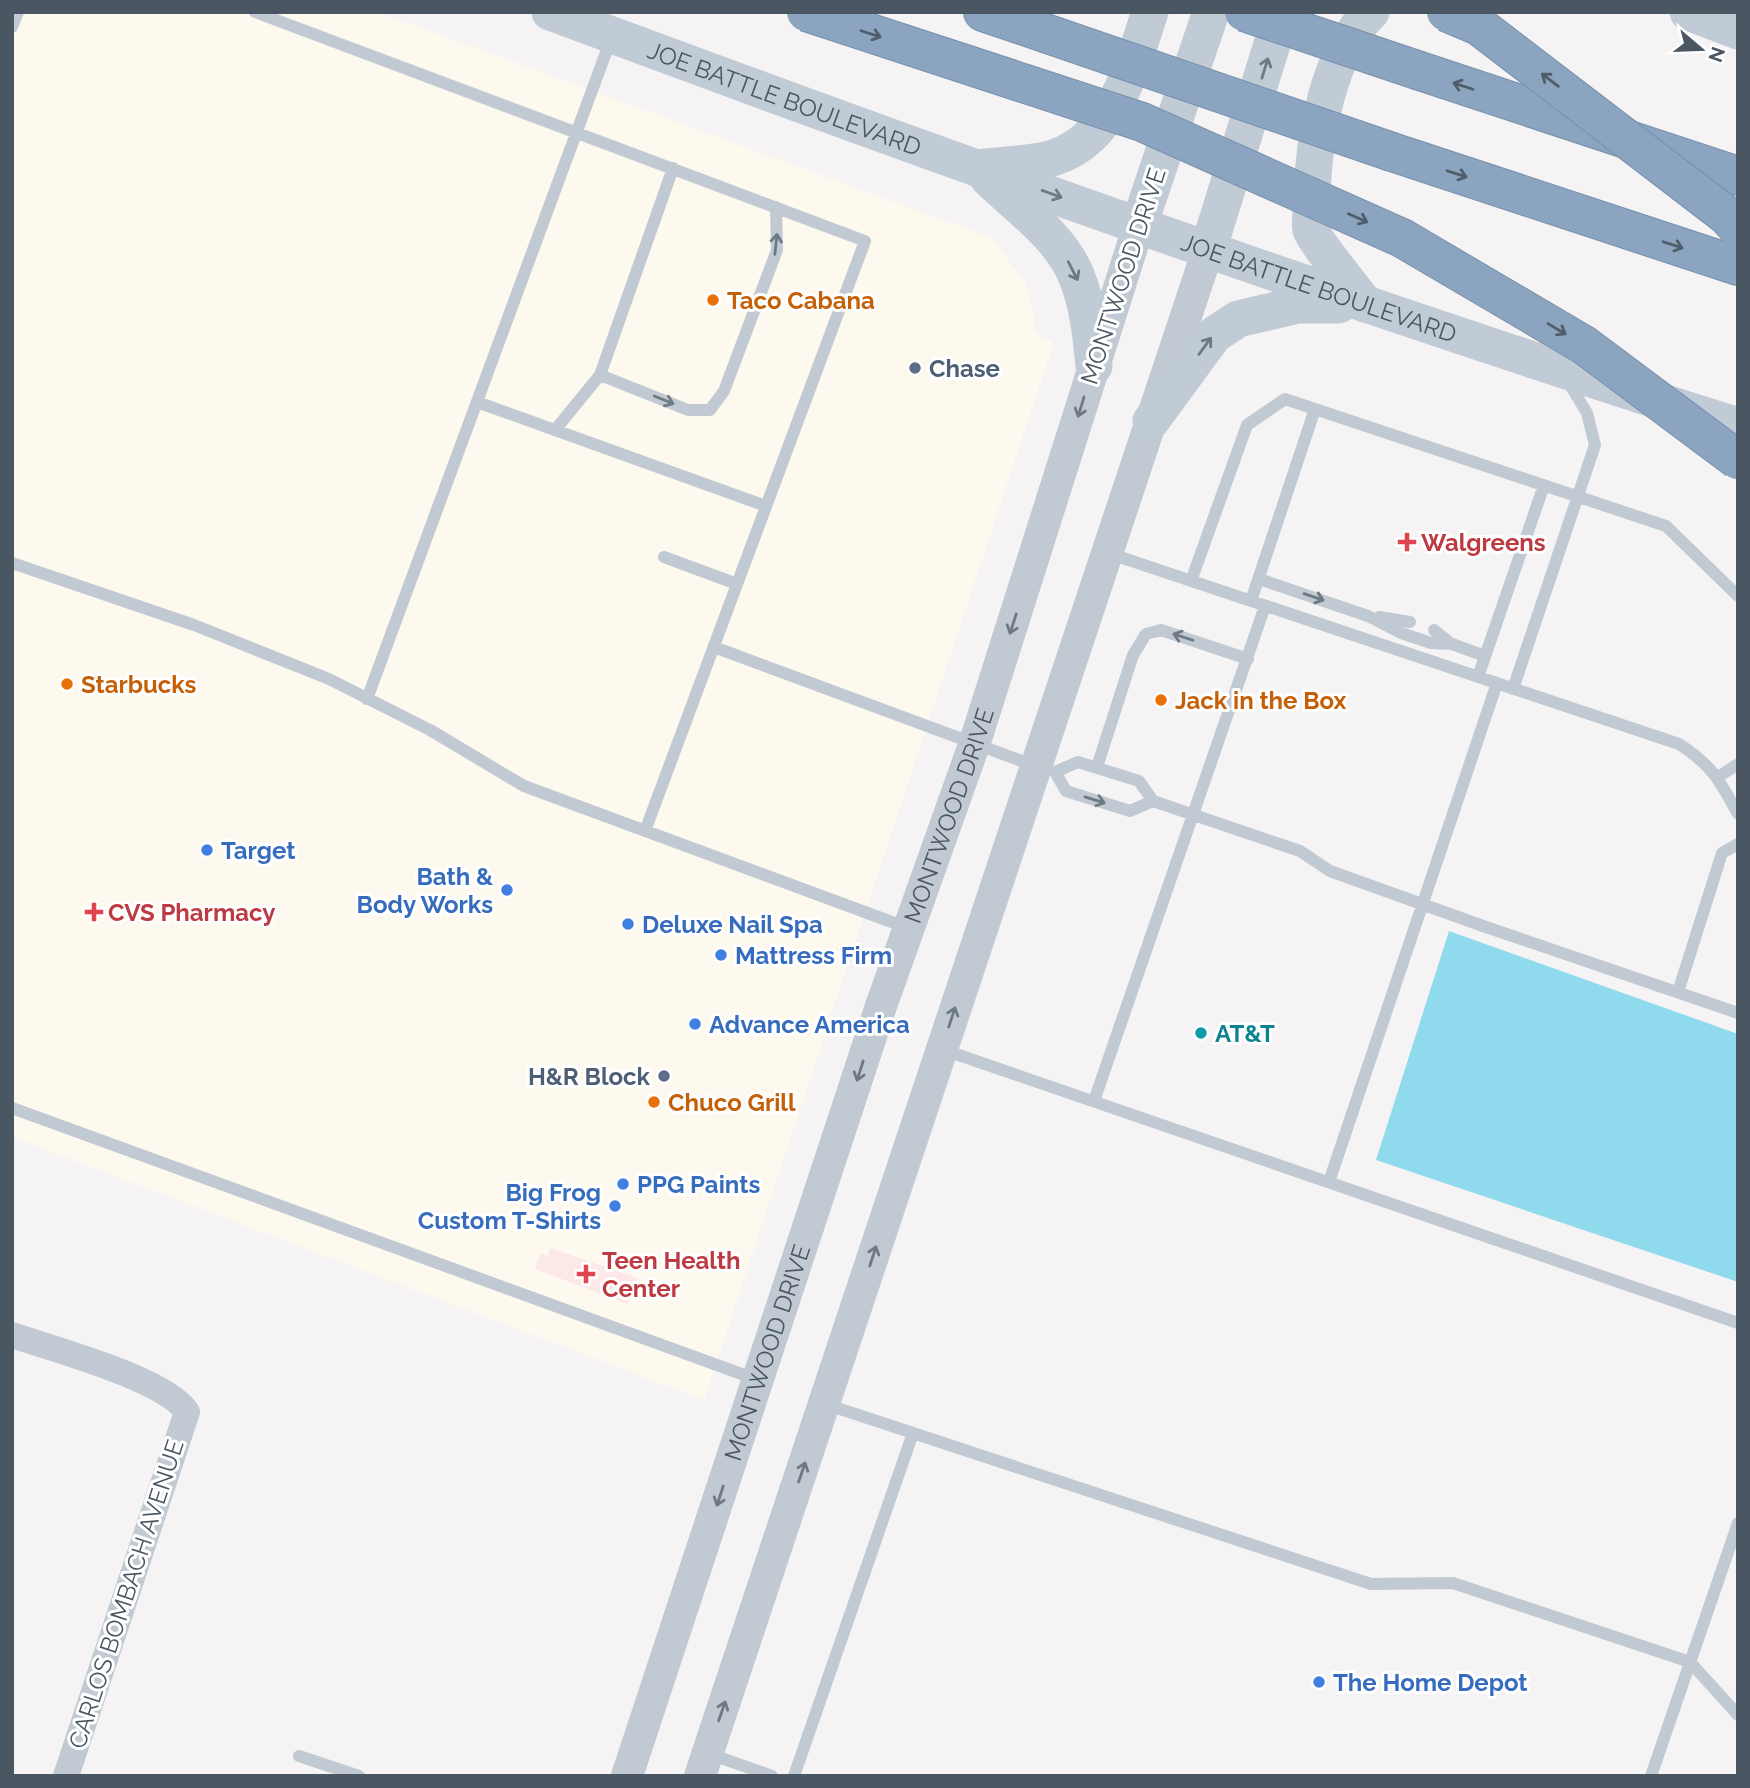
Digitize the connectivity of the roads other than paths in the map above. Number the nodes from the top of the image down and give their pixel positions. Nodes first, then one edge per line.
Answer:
1 (18, 12) edge
2 (255, 12) edge
3 (550, 12) edge
4 (806, 12) edge
5 (983, 12) edge
6 (1150, 12) edge
7 (1211, 12) edge
8 (1244, 12) edge
9 (1282, 12) edge
10 (1371, 12) edge
11 (1446, 12) edge
12 (1689, 12) edge
13 (12, 27) edge
14 (1738, 31) edge
15 (612, 35) junction
16 (576, 132) junction
17 (673, 168) junction
18 (977, 168) junction
19 (1738, 176) edge
20 (776, 207) junction
21 (1139, 225) junction
22 (1738, 228) edge
23 (1208, 250) junction
24 (1738, 266) edge
25 (1365, 304) junction
26 (1094, 366) junction
27 (1562, 370) junction
28 (600, 375) junction
29 (477, 402) junction
30 (1315, 409) junction
31 (1151, 421) junction
32 (1738, 426) edge
33 (555, 430) junction
34 (1738, 460) edge
35 (1544, 485) junction
36 (1579, 497) junction
37 (766, 506) junction
38 (1107, 553) junction
39 (664, 557) dead end
40 (12, 563) edge
41 (1259, 579) junction
42 (1191, 581) junction
43 (737, 584) junction
44 (1738, 596) edge
45 (1251, 601) junction
46 (1265, 606) junction
47 (1368, 616) junction
48 (1410, 622) dead end
49 (1434, 630) dead end
50 (1452, 645) junction
51 (714, 646) junction
52 (1485, 656) junction
53 (1248, 659) junction
54 (1478, 677) junction
55 (1497, 683) junction
56 (1513, 688) junction
57 (367, 699) junction
58 (974, 745) junction
59 (1738, 764) edge
60 (1097, 767) junction
61 (1046, 769) junction
62 (1718, 777) junction
63 (1153, 802) junction
64 (1738, 814) edge
65 (1193, 815) junction
66 (645, 831) junction
67 (1738, 844) edge
68 (1423, 903) junction
69 (908, 928) junction
70 (1678, 992) junction
71 (1738, 1013) edge
72 (942, 1049) junction
73 (1094, 1101) junction
74 (12, 1108) edge
75 (1329, 1182) junction
76 (1738, 1323) edge
77 (12, 1335) edge
78 (759, 1380) junction
79 (825, 1404) junction
80 (913, 1433) junction
81 (1738, 1523) edge
82 (1690, 1662) junction
83 (1738, 1715) edge
84 (299, 1756) dead end
85 (704, 1765) edge
86 (66, 1776) edge
87 (359, 1776) edge
88 (627, 1776) edge
89 (772, 1776) edge
90 (794, 1776) edge
91 (1651, 1776) edge

1 - 13 lane
2 - 16 lane
3 - 15 main road, JOE BATTLE BOULEVARD
4 -> 34 highway, bridge
5 -> 24 highway, bridge
6 - 18 main road
7 - 21 main road, MONTWOOD DRIVE
19 -> 8 highway, bridge
23 -> 9 main road
10 - 25 main road
22 -> 11 highway, bridge
12 - 14 main road
15 - 16 lane
15 - 18 main road, JOE BATTLE BOULEVARD
16 - 17 lane
16 - 29 lane
17 - 20 lane
17 - 28 lane
18 -> 21 main road, JOE BATTLE BOULEVARD
18 -> 26 main road
28 -> 20 lane
20 - 37 lane
21 - 23 main road, JOE BATTLE BOULEVARD
21 - 26 street, MONTWOOD DRIVE
23 - 25 main road, JOE BATTLE BOULEVARD
23 - 31 street
25 - 27 main road, JOE BATTLE BOULEVARD
31 -> 25 main road
26 -> 58 street, MONTWOOD DRIVE
27 - 32 main road, JOE BATTLE BOULEVARD
27 - 36 lane
28 - 33 lane
29 - 33 lane
29 - 57 lane
30 - 35 lane
30 - 41 lane
30 - 42 lane
31 - 38 street
33 - 37 lane
35 - 36 lane
35 - 52 lane
36 - 44 lane
36 - 56 lane
37 - 43 lane
38 - 42 lane
38 - 61 street
39 - 43 lane
40 - 57 lane
41 - 45 lane
41 -> 47 lane
42 - 45 lane
43 - 51 lane
45 - 46 lane
46 - 53 lane
46 - 54 lane
47 - 48 lane
47 - 50 lane
49 - 50 lane
50 - 52 lane
51 - 58 lane
51 - 66 lane
52 - 54 lane
53 -> 60 lane
53 - 65 lane
54 - 55 lane
55 - 56 lane
55 - 68 lane
56 - 62 lane
57 - 66 lane
58 - 61 lane
58 - 69 street, MONTWOOD DRIVE
59 - 62 lane
60 - 61 lane
60 - 63 lane
61 -> 63 lane
72 -> 61 street
62 - 64 lane
63 - 65 lane
65 - 68 lane
65 - 73 lane
66 - 69 lane
67 - 70 lane
68 - 70 lane
68 - 75 lane
69 -> 78 street, MONTWOOD DRIVE
70 - 71 lane
72 - 73 lane
79 -> 72 street
73 - 75 lane
74 - 78 lane
75 - 76 lane
77 - 86 street, CARLOS BOMBACH AVENUE
78 -> 88 street, MONTWOOD DRIVE
79 - 80 lane
85 -> 79 street
80 - 82 lane
80 - 90 lane
81 - 82 lane
82 - 83 lane
82 - 91 lane
84 - 87 lane
85 - 89 lane

